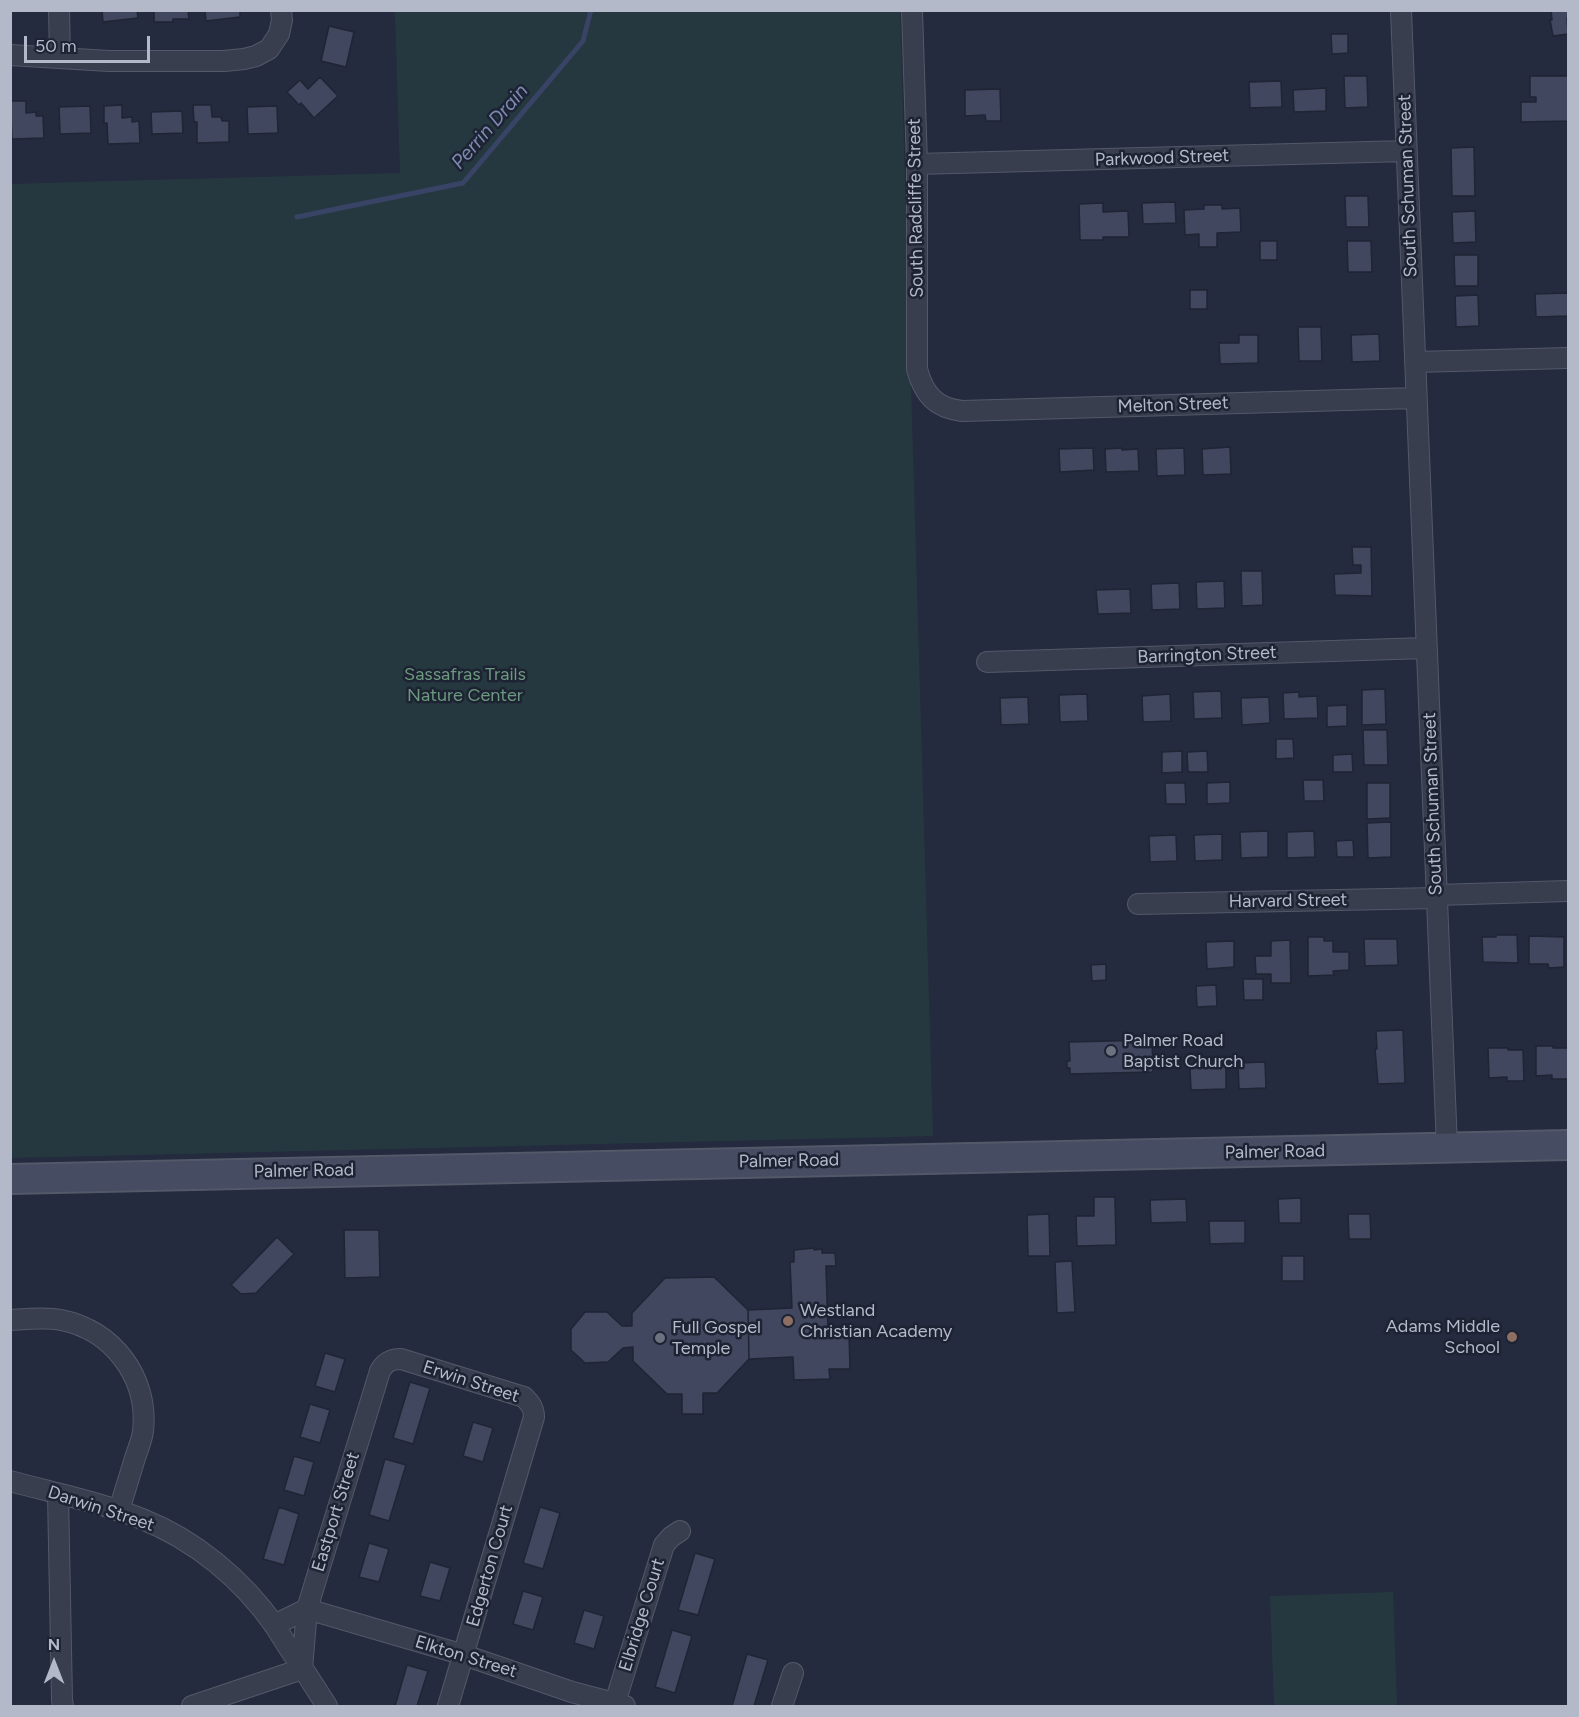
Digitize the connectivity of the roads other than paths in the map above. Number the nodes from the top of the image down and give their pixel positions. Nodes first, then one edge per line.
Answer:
1 (59, 10) edge
2 (281, 10) edge
3 (912, 10) edge
4 (1401, 10) edge
5 (10, 55) edge
6 (60, 57) junction
7 (1406, 151) junction
8 (917, 164) junction
9 (1569, 358) edge
10 (1415, 362) junction
11 (1416, 398) junction
12 (933, 400) joint
13 (1426, 648) junction
14 (987, 662) dead end
15 (1569, 891) edge
16 (1437, 896) junction
17 (1138, 904) dead end
18 (1569, 1145) edge
19 (1447, 1147) junction
20 (10, 1179) edge
21 (10, 1320) edge
22 (388, 1362) joint
23 (521, 1460) joint
24 (10, 1481) edge
25 (58, 1494) junction
26 (119, 1510) junction
27 (680, 1531) dead end
28 (307, 1609) junction
29 (274, 1625) junction
30 (464, 1655) junction
31 (302, 1669) junction
32 (793, 1673) dead end
33 (618, 1705) edge
34 (63, 1707) edge
35 (192, 1707) edge
36 (327, 1707) edge
37 (448, 1707) edge
38 (782, 1707) edge

1 - 6 street
2 - 6 street
3 - 8 street, South Radcliffe Street
4 - 7 street, South Schuman Street
5 - 6 street
7 - 8 street, Parkwood Street
7 - 10 street, South Schuman Street
8 - 12 street, South Radcliffe Street
9 - 10 street
10 - 11 street, South Schuman Street
11 - 12 street, Melton Street
11 - 13 street, South Schuman Street
13 - 14 street, Barrington Street
13 - 16 street, South Schuman Street
15 - 16 street, Harvard Street
16 - 17 street, Harvard Street
16 - 19 street, South Schuman Street
18 - 19 street, Palmer Road
19 - 20 street, Palmer Road
21 - 26 street
22 - 23 street, Erwin Street
22 - 28 street, Eastport Street
23 - 30 street, Edgerton Court
24 - 25 street, Darwin Street
25 - 26 street, Darwin Street
25 - 34 street
26 - 29 street, Darwin Street
27 - 33 street, Elbridge Court
28 - 29 street
28 - 30 street, Elkton Street
28 - 31 street, Eastport Street
29 - 31 street, Darwin Street
30 - 33 street, Elkton Street
30 - 37 street, Edgerton Court
31 - 35 street
31 - 36 street, Darwin Street
32 - 38 street

